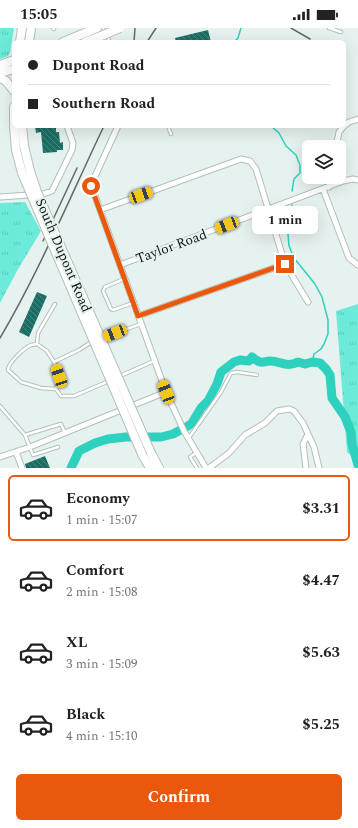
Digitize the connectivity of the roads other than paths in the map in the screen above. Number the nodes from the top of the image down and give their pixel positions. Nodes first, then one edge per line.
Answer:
1 (22, 28) edge
2 (97, 28) edge
3 (107, 28) edge
4 (120, 28) edge
5 (329, 28) edge
6 (340, 28) edge
7 (30, 31) edge
8 (20, 40) edge
9 (36, 40) edge
10 (68, 40) edge
11 (90, 40) edge
12 (109, 40) edge
13 (12, 61) edge
14 (0, 65) edge
15 (12, 70) edge
16 (0, 73) edge
17 (0, 78) edge
18 (12, 88) edge
19 (358, 119) edge
20 (346, 124) edge
21 (14, 128) edge
22 (22, 128) edge
23 (68, 128) edge
24 (117, 128) edge
25 (169, 128) edge
26 (342, 128) edge
27 (171, 134) dead end
28 (337, 140) edge
29 (26, 172) junction
30 (358, 180) edge
31 (329, 186) joint
32 (323, 189) junction
33 (0, 197) edge
34 (100, 210) junction
35 (269, 210) junction
36 (285, 264) junction
37 (120, 265) junction
38 (358, 265) edge
39 (125, 279) junction
40 (308, 302) dead end
41 (133, 303) junction
42 (55, 304) dead end
43 (138, 316) junction
44 (141, 324) junction
45 (38, 344) junction
46 (154, 361) junction
47 (54, 362) junction
48 (257, 375) dead end
49 (56, 389) junction
50 (166, 392) junction
51 (0, 406) edge
52 (65, 433) junction
53 (308, 434) junction
54 (25, 435) junction
55 (188, 439) junction
56 (30, 447) junction
57 (58, 447) dead end
58 (16, 452) junction
59 (196, 452) junction
60 (0, 457) edge
61 (22, 468) edge
62 (150, 468) edge
63 (159, 468) edge
64 (197, 468) edge
65 (208, 468) edge
66 (306, 468) edge
67 (319, 468) edge

1 - 8 main road
2 - 10 main road
3 - 12 lane
4 - 11 main road, bridge
5 - 6 lane
7 - 9 main road
13 - 14 main road
15 - 16 main road
17 - 18 main road
19 - 20 street
21 - 29 main road, South Dupont Road
22 - 29 main road, South Dupont Road
23 - 33 street
24 - 34 street
25 - 27 lane
26 - 28 street
29 - 62 main road, South Dupont Road, bridge
29 - 63 main road, South Dupont Road, bridge
30 - 31 street, Taylor Road
31 - 32 street, Taylor Road
32 - 35 street, Taylor Road
32 - 38 street
34 - 35 street
34 - 37 street
35 - 36 street
35 - 37 street, Taylor Road
36 - 40 street
36 - 43 street
37 - 39 street
39 - 41 street
39 - 41 lane
41 - 43 street
42 - 45 lane
43 - 44 street
44 - 46 street
44 - 47 lane
45 - 47 lane
45 - 49 lane
46 - 49 lane
46 - 50 street
47 - 49 lane
48 - 55 lane
50 - 52 street
50 - 55 street
51 - 54 lane
52 - 54 lane
52 - 56 street
53 - 65 street
53 - 66 street
53 - 67 street
54 - 56 lane
55 - 59 street
56 - 57 lane
56 - 58 street
58 - 60 street
58 - 61 street
59 - 64 lane
59 - 65 street

